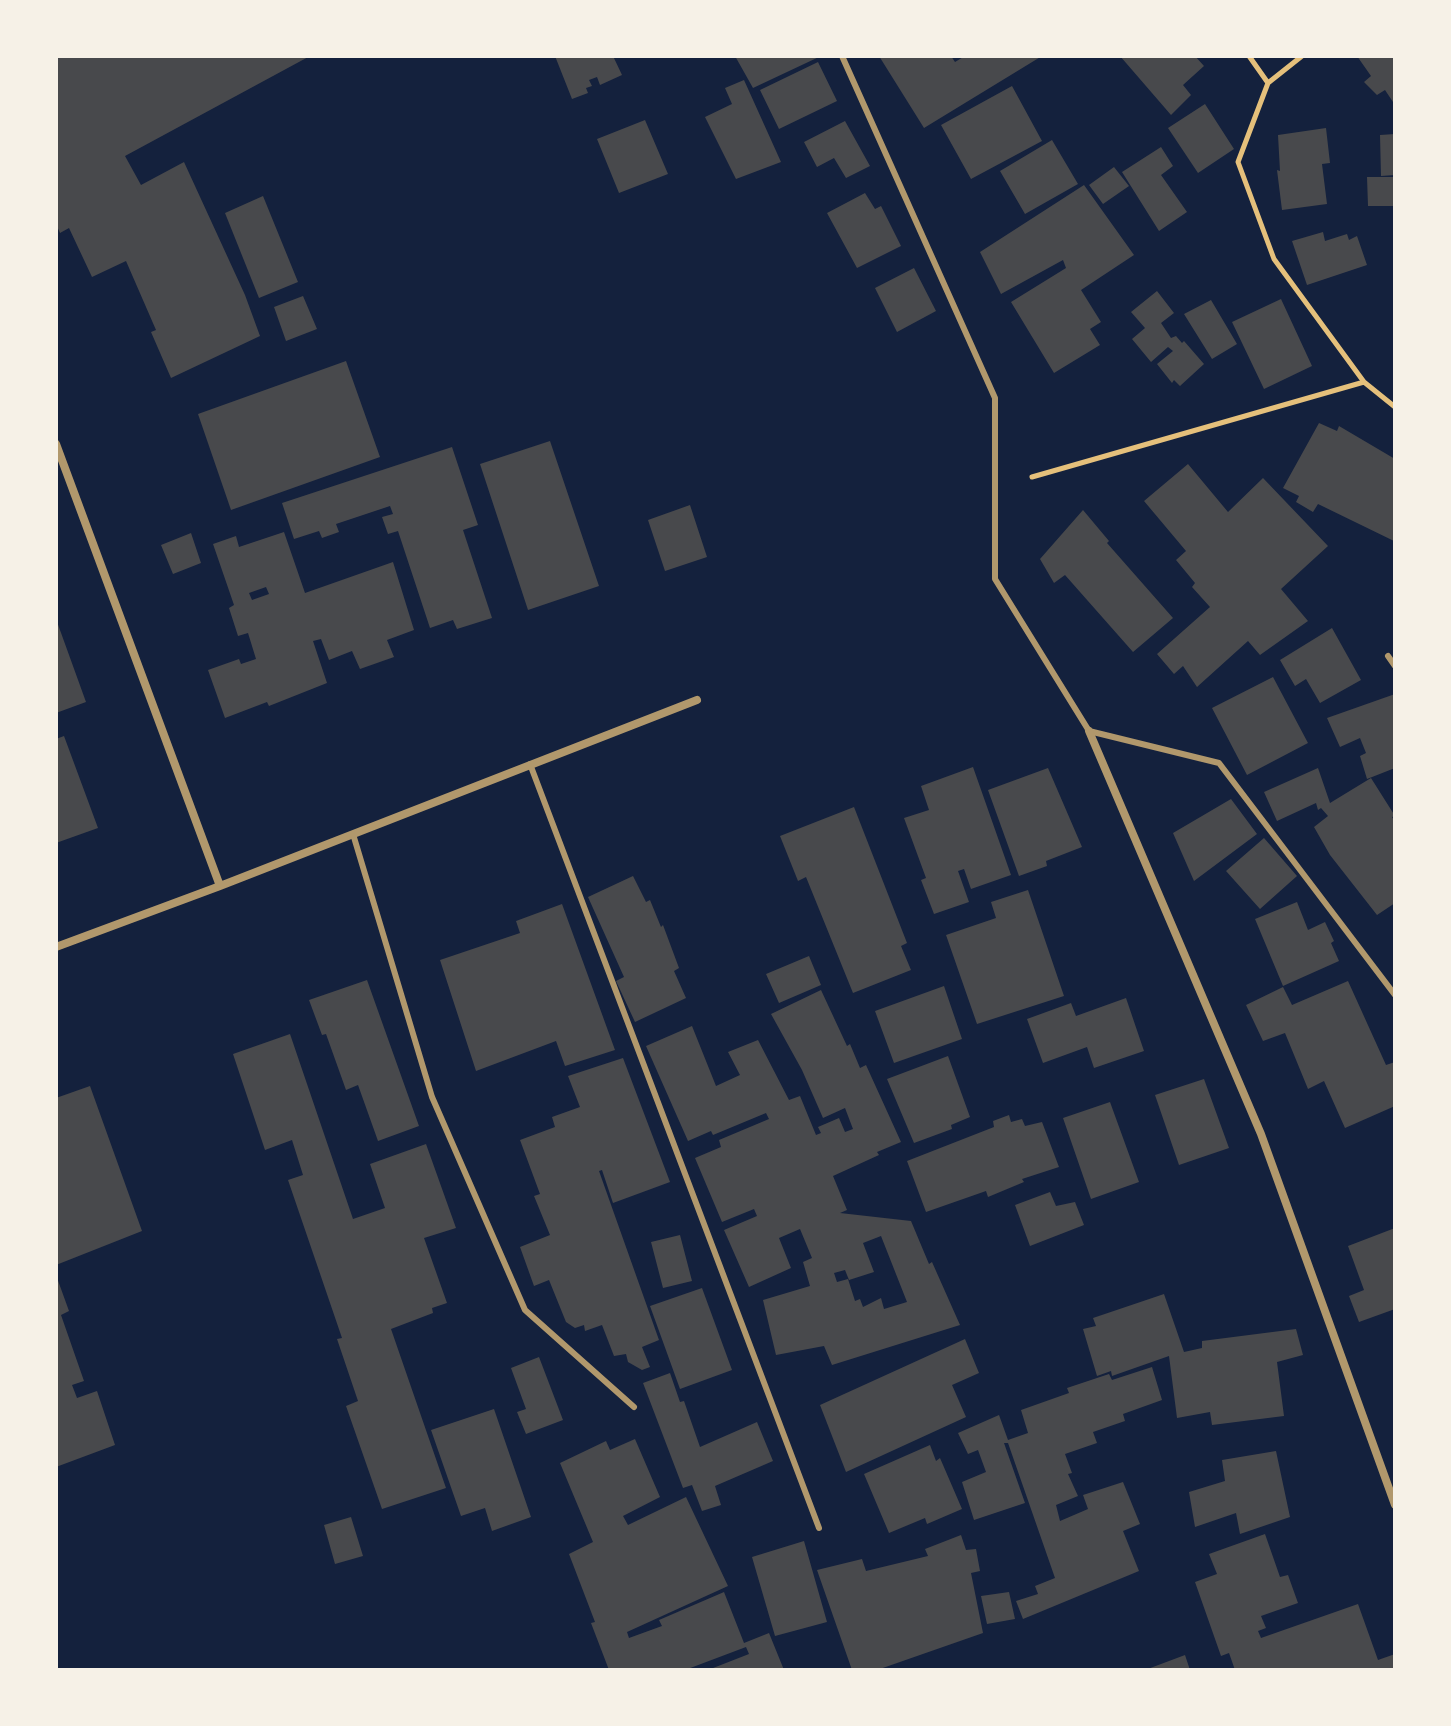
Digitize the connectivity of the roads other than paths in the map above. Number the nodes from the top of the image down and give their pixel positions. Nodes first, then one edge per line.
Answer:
1 (842, 56) edge
2 (56, 444) edge
3 (1388, 656) dead end
4 (1395, 666) edge
5 (697, 700) dead end
6 (1089, 731) junction
7 (529, 764) junction
8 (353, 834) junction
9 (220, 886) junction
10 (56, 947) edge
11 (1395, 995) edge
12 (634, 1407) dead end
13 (1393, 1490) edge
14 (1395, 1505) edge
15 (819, 1528) dead end

1 - 6 lane
2 - 9 street
3 - 4 lane
5 - 7 street
6 - 11 lane
6 - 13 street
7 - 8 street
7 - 15 lane
8 - 9 street
8 - 12 lane
9 - 10 street
13 - 14 street

